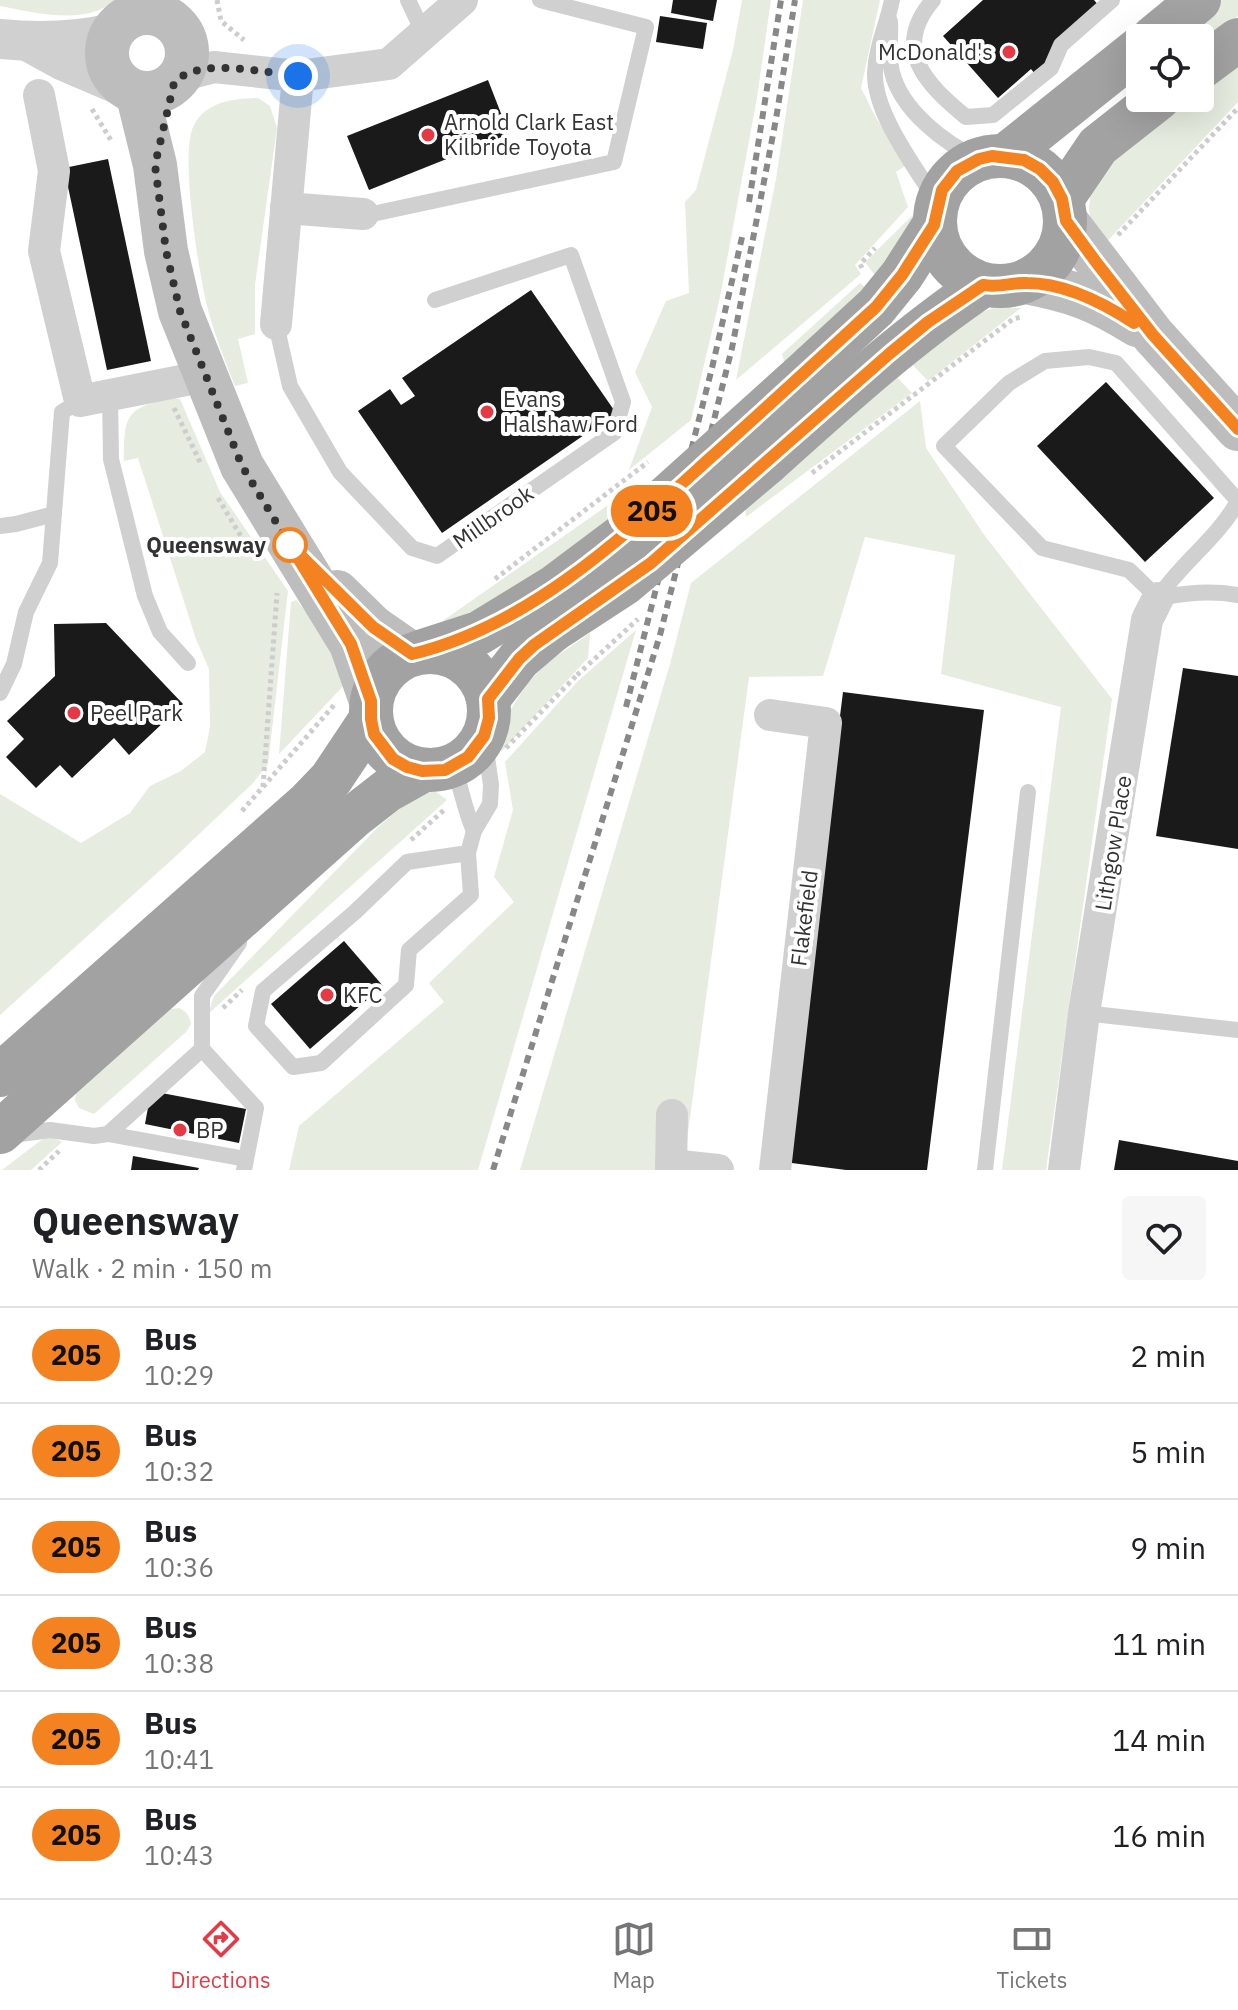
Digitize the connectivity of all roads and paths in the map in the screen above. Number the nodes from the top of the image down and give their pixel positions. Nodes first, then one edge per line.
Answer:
1 (217, 0) edge
2 (408, 0) edge
3 (462, 0) edge
4 (540, 0) edge
5 (1112, 0) edge
6 (1199, 0) edge
7 (890, 6) edge
8 (927, 6) edge
9 (126, 17) edge
10 (1170, 24) edge
11 (424, 34) junction
12 (1238, 40) edge
13 (15, 41) edge
14 (1126, 58) edge
15 (1214, 58) edge
16 (164, 66) edge
17 (264, 73) junction
18 (298, 76) junction
19 (39, 95) dead end
20 (1238, 108) edge
21 (1141, 112) edge
22 (115, 147) dead end
23 (992, 157) junction
24 (286, 208) junction
25 (1064, 210) junction
26 (936, 213) junction
27 (363, 214) joint
28 (1096, 262) junction
29 (1011, 294) junction
30 (435, 300) dead end
31 (276, 324) joint
32 (1153, 335) junction
33 (188, 380) junction
34 (95, 398) junction
35 (1238, 429) edge
36 (204, 472) dead end
37 (783, 473) junction
38 (217, 497) dead end
39 (54, 514) junction
40 (0, 526) edge
41 (274, 566) junction
42 (1238, 595) edge
43 (1158, 598) junction
44 (415, 654) junction
45 (188, 663) dead end
46 (577, 675) dead end
47 (0, 693) edge
48 (361, 706) junction
49 (770, 715) dead end
50 (487, 734) junction
51 (433, 770) junction
52 (263, 787) junction
53 (1028, 792) dead end
54 (236, 818) dead end
55 (474, 831) junction
56 (468, 853) junction
57 (280, 882) junction
58 (1084, 1013) junction
59 (1238, 1030) edge
60 (202, 1049) junction
61 (0, 1075) edge
62 (672, 1115) dead end
63 (0, 1134) edge
64 (108, 1134) junction
65 (245, 1164) edge
66 (671, 1167) edge
67 (718, 1170) edge
68 (775, 1170) edge
69 (985, 1170) edge
70 (1064, 1170) edge

1 - 17 path
2 - 11 lane
3 - 11 street
4 - 27 lane
5 - 8 lane
6 - 10 highway
7 - 23 lane
7 - 26 lane
9 - 13 street
9 - 16 main road
9 - 16 main road
11 - 18 street
12 - 15 highway
13 - 16 street
14 - 23 highway
16 - 17 street
16 - 22 path
16 - 33 main road
17 - 18 street
18 - 24 street, Millbrook
19 - 34 street
20 - 28 path
21 - 25 highway
23 - 25 highway
23 - 26 highway
24 - 27 street
24 - 31 street, Millbrook
25 - 28 main road
25 - 29 highway
26 - 29 highway
26 - 44 highway, bridge
28 - 32 main road
29 - 32 main road
29 - 37 highway
29 - 37 path
30 - 31 lane, Millbrook
32 - 35 main road
33 - 34 street
33 - 36 path
33 - 41 main road
34 - 39 lane
34 - 45 lane
37 - 50 highway, bridge
38 - 41 path
39 - 40 lane
39 - 47 lane
41 - 44 main road
41 - 48 main road
41 - 52 path
42 - 43 lane
43 - 43 lane
43 - 58 street, Lithgow Place
44 - 48 highway
44 - 50 highway
46 - 50 path
48 - 51 highway
48 - 52 path
48 - 61 highway
49 - 68 street, Flakefield
50 - 51 highway
50 - 55 lane
51 - 55 lane
51 - 57 highway
52 - 54 path
53 - 69 lane
55 - 56 lane
56 - 56 lane
57 - 60 lane
57 - 63 highway
58 - 59 lane
58 - 70 street, Lithgow Place
60 - 64 lane
60 - 65 lane
62 - 66 street
63 - 64 lane
64 - 65 lane
66 - 67 street

